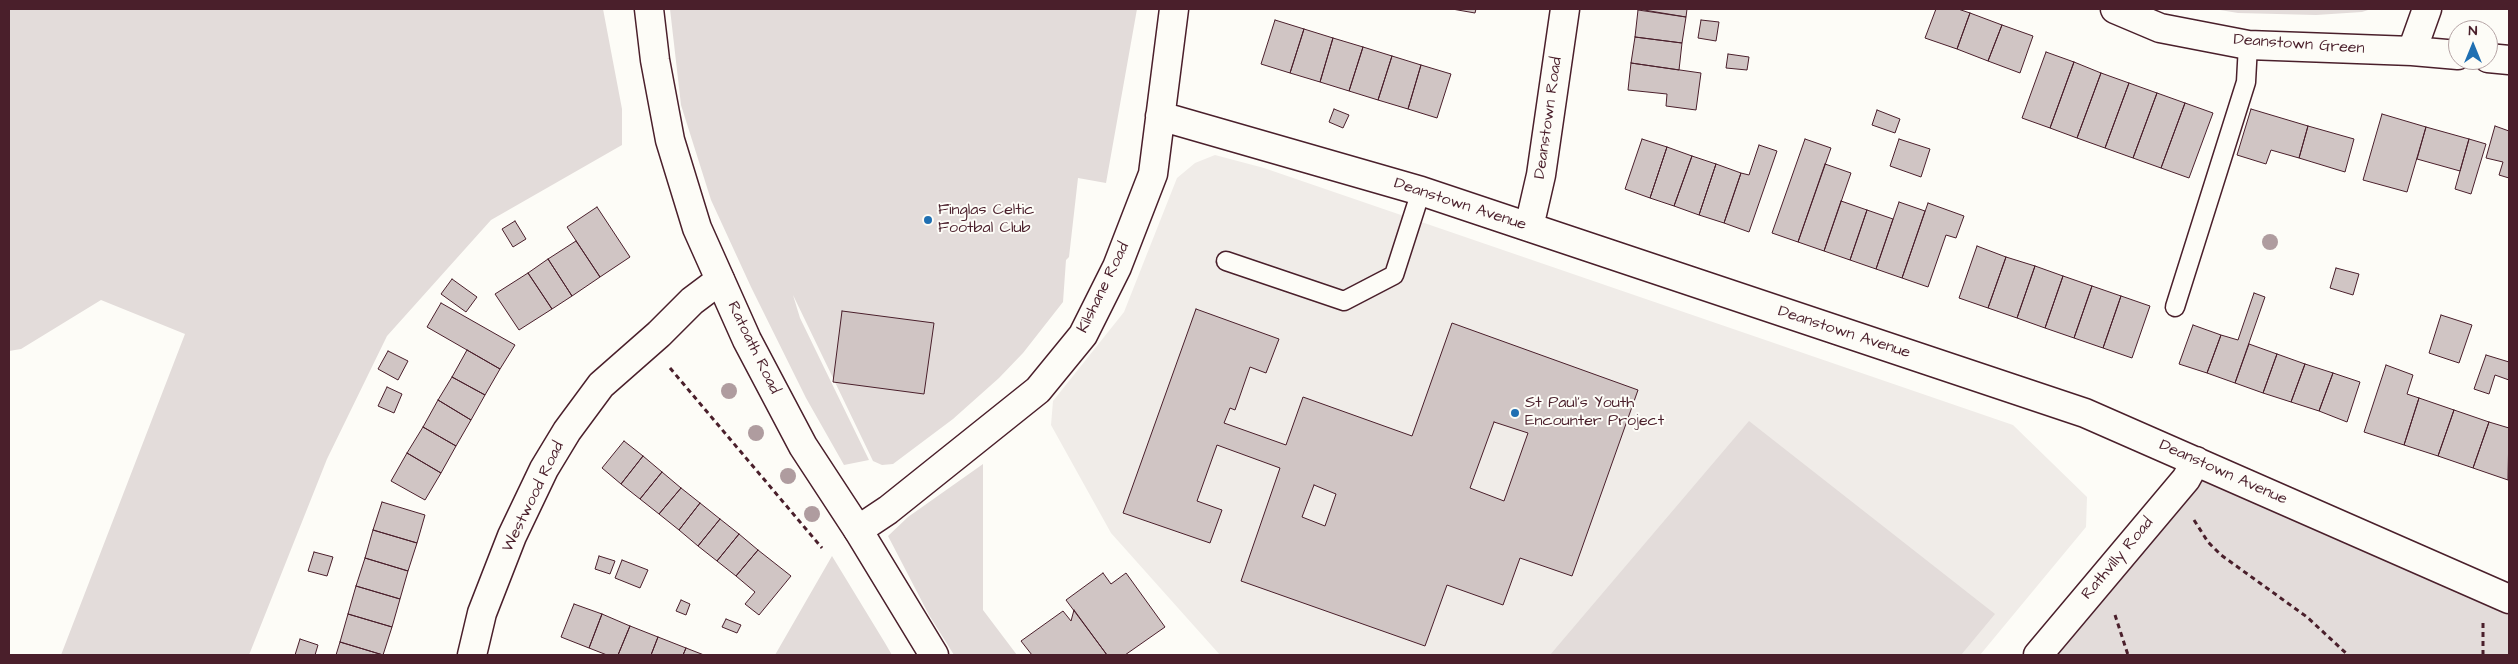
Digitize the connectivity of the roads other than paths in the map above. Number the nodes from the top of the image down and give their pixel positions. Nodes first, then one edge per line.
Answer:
1 (650, 9) edge
2 (1174, 9) edge
3 (1565, 9) edge
4 (2115, 9) edge
5 (2427, 9) edge
6 (2248, 45) junction
7 (2412, 51) junction
8 (2448, 54) edge
9 (1160, 116) junction
10 (1420, 192) junction
11 (1529, 227) junction
12 (1226, 261) dead end
13 (720, 280) junction
14 (2176, 307) dead end
15 (2196, 461) junction
16 (858, 530) junction
17 (2509, 599) edge
18 (472, 655) edge
19 (934, 655) edge
20 (2038, 655) edge

1 - 13 street, Ratoath Road
2 - 9 street, Kilshane Road
3 - 11 street, Deanstown Road
4 - 6 street, Deanstown Green
5 - 7 street
6 - 7 street, Deanstown Green
6 - 14 lane
7 - 8 street, Deanstown Green
9 - 10 street, Deanstown Avenue
9 - 16 street, Kilshane Road
10 - 11 street, Deanstown Avenue
10 - 12 lane
11 - 15 street, Deanstown Avenue
13 - 16 street, Ratoath Road
13 - 18 street, Westwood Road
15 - 17 street, Deanstown Avenue
15 - 20 street, Rathvilly Road
16 - 19 street, Ratoath Road

